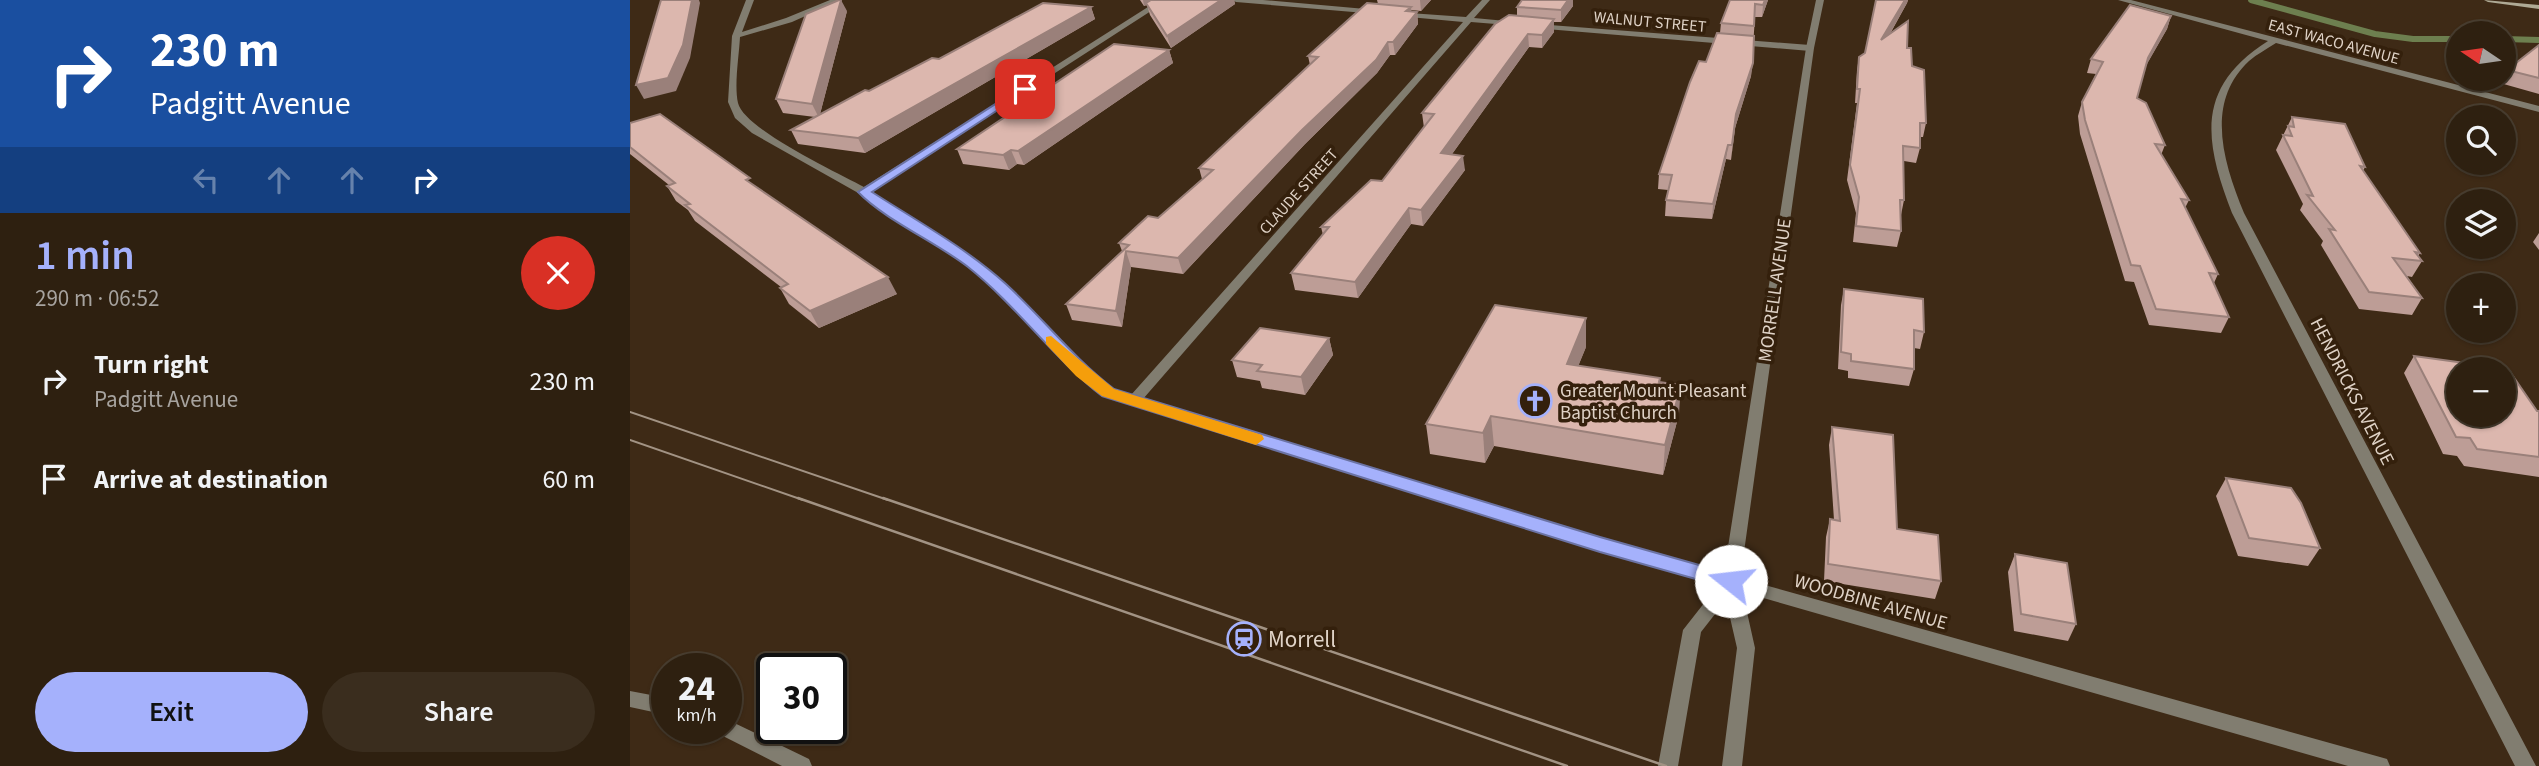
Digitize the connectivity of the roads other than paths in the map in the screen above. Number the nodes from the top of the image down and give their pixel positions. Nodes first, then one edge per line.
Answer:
1 (750, 0) edge
2 (837, 0) edge
3 (1164, 0) edge
4 (1236, 0) edge
5 (1486, 0) edge
6 (1821, 0) edge
7 (2122, 0) edge
8 (2488, 0) edge
9 (2539, 7) edge
10 (1470, 20) junction
11 (736, 36) junction
12 (2274, 40) junction
13 (1810, 48) junction
14 (2539, 109) edge
15 (864, 192) junction
16 (1133, 402) junction
17 (1731, 581) junction
18 (630, 699) edge
19 (651, 704) edge
20 (742, 736) edge
21 (802, 766) edge
22 (1668, 766) edge
23 (1732, 766) edge
24 (2380, 766) edge
25 (2526, 766) edge

1 - 11 street, WOODBINE AVENUE
2 - 11 street
3 - 15 street
4 - 10 street, WALNUT STREET
5 - 10 street, CLAUDE STREET
6 - 13 street, MORRELL AVENUE
7 - 12 street, EAST WACO AVENUE
8 - 9 main road
10 - 13 street, WALNUT STREET
10 - 16 street, CLAUDE STREET
11 - 15 street, WOODBINE AVENUE
12 - 14 street, EAST WACO AVENUE
12 - 25 street, HENDRICKS AVENUE
13 - 17 street, MORRELL AVENUE
15 - 16 street, WOODBINE AVENUE
16 - 17 street, WOODBINE AVENUE
17 - 22 street
17 - 23 street, MORRELL AVENUE
17 - 24 street, WOODBINE AVENUE
18 - 19 street
20 - 21 street

